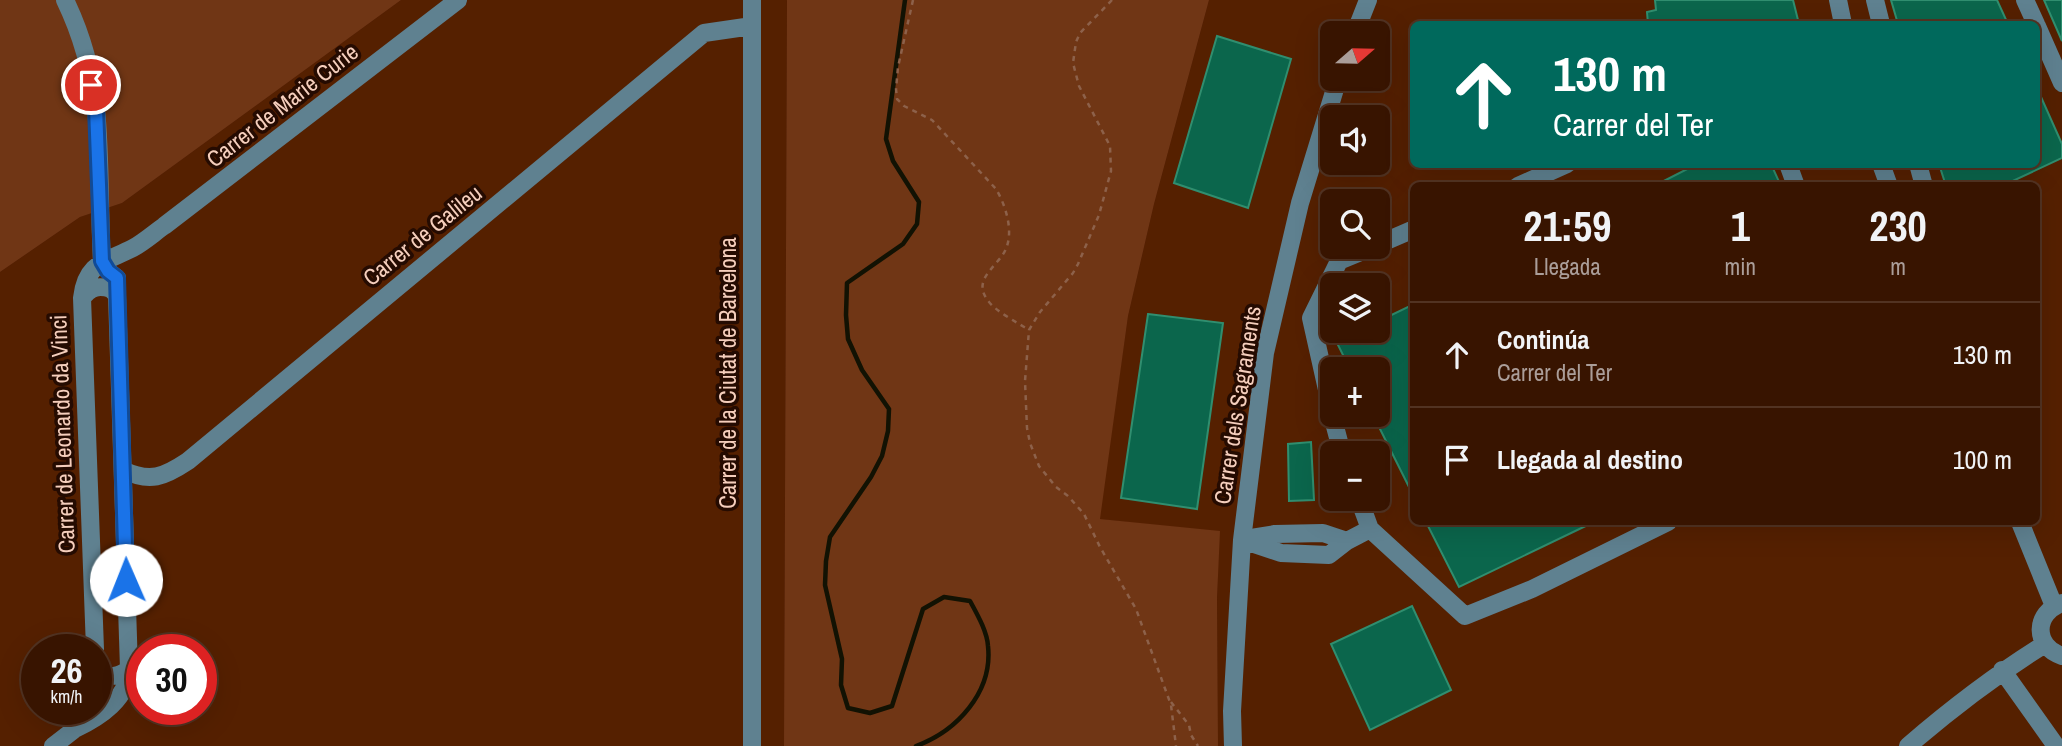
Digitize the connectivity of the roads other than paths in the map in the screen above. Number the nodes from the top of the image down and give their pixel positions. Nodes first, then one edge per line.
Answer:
1 (65, 0) edge
2 (458, 0) edge
3 (751, 0) edge
4 (1368, 0) edge
5 (1838, 0) edge
6 (1875, 0) edge
7 (2025, 0) edge
8 (1360, 21) edge
9 (1842, 21) edge
10 (1880, 21) edge
11 (2035, 21) edge
12 (752, 26) junction
13 (2040, 32) edge
14 (2062, 83) edge
15 (1334, 91) edge
16 (1558, 168) edge
17 (1527, 182) edge
18 (1410, 231) edge
19 (1390, 239) edge
20 (134, 248) junction
21 (1344, 259) edge
22 (102, 261) junction
23 (117, 287) junction
24 (82, 298) junction
25 (1320, 359) edge
26 (123, 470) junction
27 (1363, 511) edge
28 (1662, 525) edge
29 (2021, 525) edge
30 (1370, 529) junction
31 (1242, 540) junction
32 (2058, 604) edge
33 (94, 634) edge
34 (128, 634) edge
35 (2045, 644) junction
36 (2062, 656) edge
37 (2002, 670) junction
38 (126, 684) edge
39 (78, 725) edge
40 (75, 729) junction
41 (53, 746) edge
42 (752, 746) edge
43 (1233, 746) edge
44 (1908, 746) edge
45 (2056, 746) edge

1 - 22 street
2 - 20 street, Carrer de Marie Curie
3 - 12 street, Carrer de la Ciutat de Barcelona
4 - 8 street
5 - 9 street
6 - 10 street
7 - 11 street
12 - 26 street, Carrer de Galileu
12 - 42 street, Carrer de la Ciutat de Barcelona
13 - 14 street
15 - 31 street, Carrer dels Sagraments
16 - 17 street
18 - 19 street
20 - 22 street, Carrer de Marie Curie
20 - 23 street, Carrer de Marie Curie
21 - 25 street
22 - 23 street
22 - 24 street
23 - 24 street, Carrer de Leonardo da Vinci
23 - 26 street
24 - 33 street, Carrer de Leonardo da Vinci
26 - 34 street
27 - 30 street
28 - 30 street
29 - 32 street
30 - 31 street
31 - 43 street, Carrer dels Sagraments
32 - 35 street
35 - 36 street
35 - 37 street
37 - 44 street
37 - 45 street
38 - 40 street
39 - 40 street
40 - 41 street

